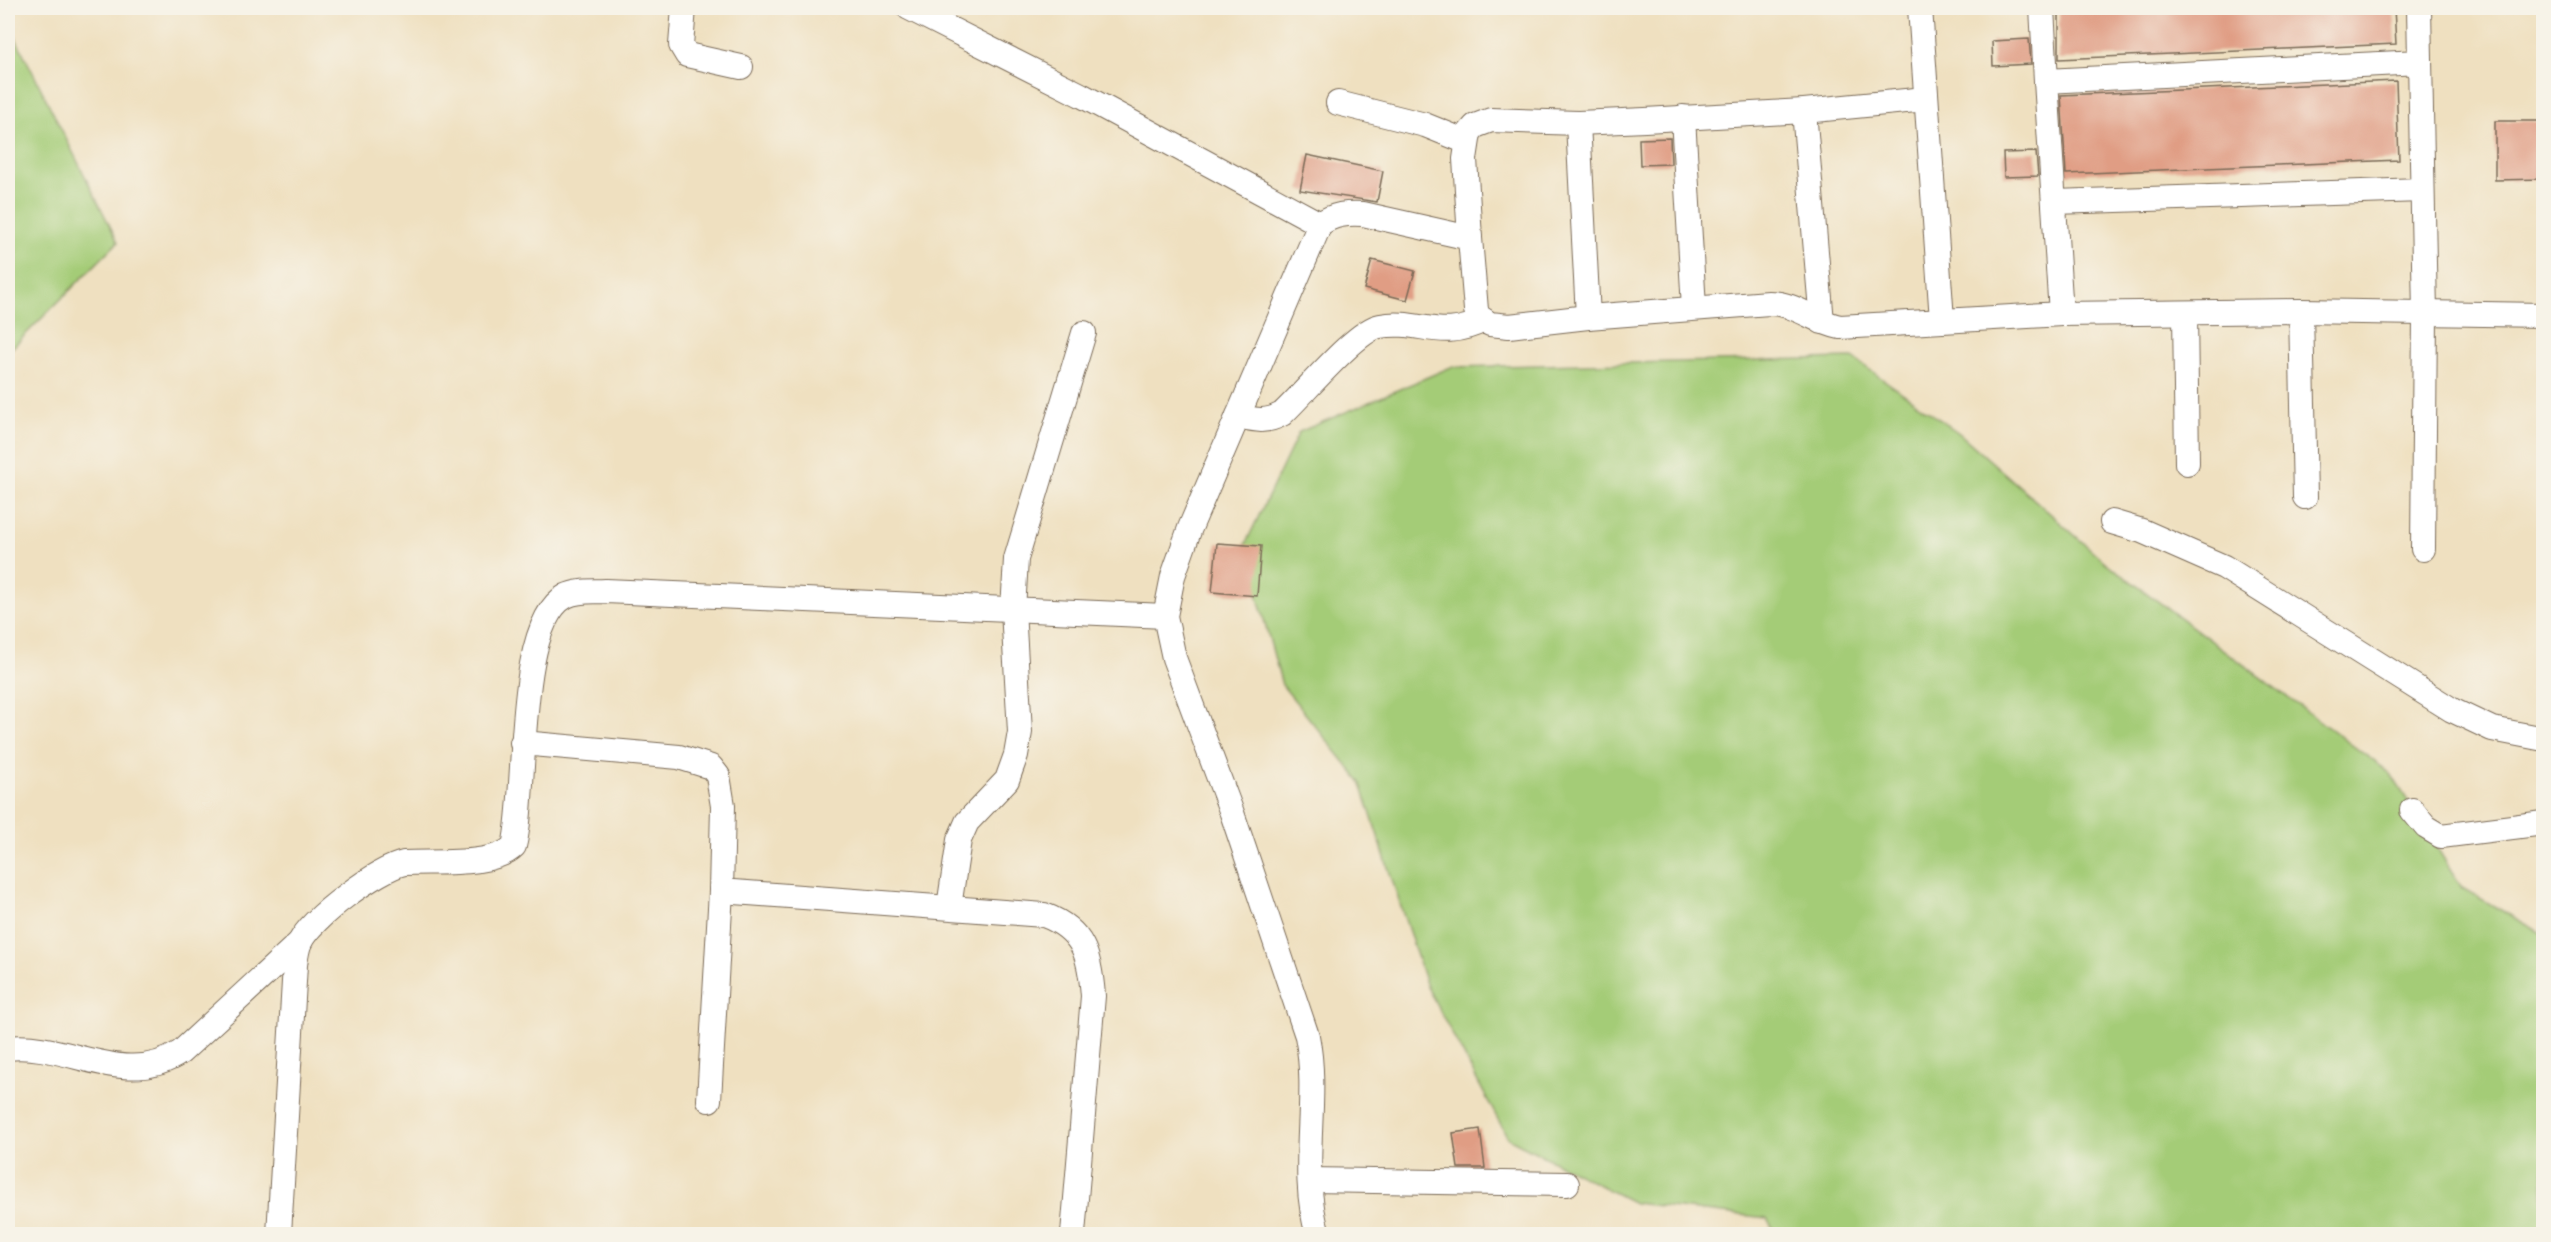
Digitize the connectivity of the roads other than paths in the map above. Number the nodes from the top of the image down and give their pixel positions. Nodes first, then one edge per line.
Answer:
1 (684, 8) edge
2 (909, 8) edge
3 (1920, 8) edge
4 (2042, 8) edge
5 (2419, 8) edge
6 (2419, 62) junction
7 (741, 67) dead end
8 (2046, 81) junction
9 (1926, 99) junction
10 (1338, 103) dead end
11 (1804, 111) junction
12 (1683, 117) junction
13 (1578, 123) junction
14 (1467, 142) junction
15 (2422, 190) junction
16 (2054, 202) junction
17 (1320, 224) junction
18 (1470, 238) junction
19 (1694, 308) junction
20 (2301, 311) junction
21 (2186, 313) junction
22 (2061, 314) junction
23 (2425, 314) junction
24 (2544, 315) edge
25 (1588, 317) junction
26 (1484, 320) junction
27 (1942, 320) junction
28 (1822, 322) junction
29 (1084, 333) dead end
30 (1238, 416) junction
31 (2187, 463) dead end
32 (2305, 497) dead end
33 (2112, 522) dead end
34 (2423, 549) dead end
35 (1013, 610) junction
36 (1165, 616) junction
37 (2544, 739) edge
38 (522, 743) junction
39 (2412, 810) dead end
40 (2544, 823) edge
41 (722, 891) junction
42 (949, 907) junction
43 (300, 942) junction
44 (8, 1048) edge
45 (709, 1100) dead end
46 (1310, 1180) junction
47 (1567, 1184) dead end
48 (279, 1234) edge
49 (1073, 1234) edge
50 (1318, 1234) edge

1 - 7 street
2 - 17 street
3 - 9 street
4 - 8 street
5 - 6 street
6 - 8 street
6 - 15 street
8 - 16 street
9 - 11 street
9 - 27 street
10 - 14 street
11 - 12 street
11 - 28 street
12 - 13 street
12 - 19 street
13 - 14 street
13 - 25 street
14 - 18 street
15 - 16 street
15 - 23 street
16 - 22 street
17 - 18 street
17 - 30 street
18 - 26 street
19 - 25 street
19 - 28 street
20 - 21 street
20 - 23 street
20 - 32 street
21 - 22 street
21 - 31 street
22 - 27 street
23 - 24 street
23 - 34 street
25 - 26 street
26 - 30 street
27 - 28 street
29 - 35 street
30 - 36 street
33 - 37 street
35 - 36 street
35 - 38 street
35 - 42 street
36 - 46 street
38 - 41 street
38 - 43 street
39 - 40 street
41 - 42 street
41 - 45 street
42 - 49 street
43 - 44 street
43 - 48 street
46 - 47 street
46 - 50 street

